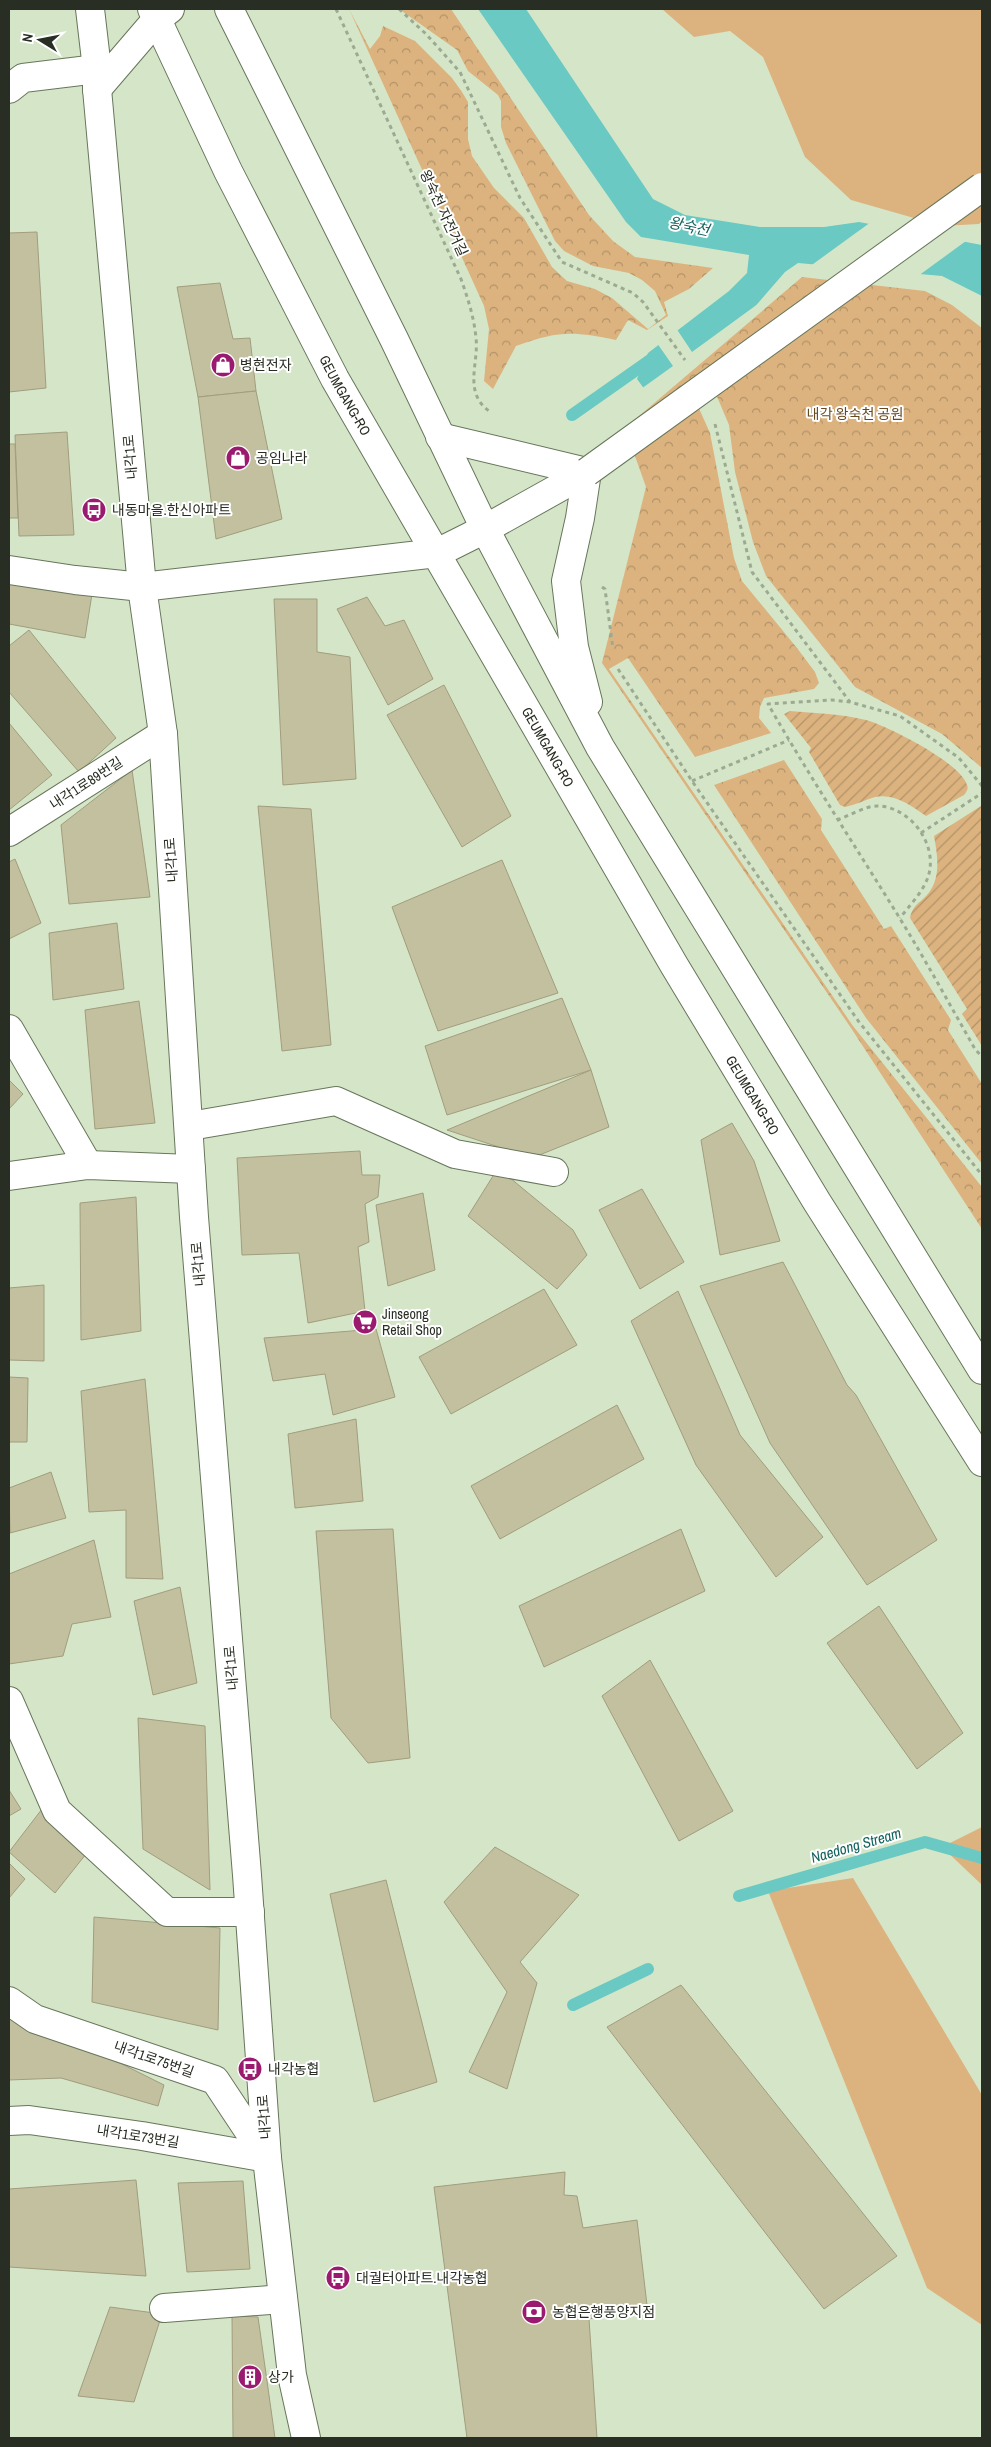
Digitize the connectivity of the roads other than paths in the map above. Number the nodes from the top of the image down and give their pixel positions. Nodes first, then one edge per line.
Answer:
1 (90, 9) edge
2 (229, 9) edge
3 (160, 12) edge
4 (97, 79) junction
5 (9, 89) edge
6 (982, 187) edge
7 (440, 437) junction
8 (587, 472) junction
9 (485, 529) junction
10 (437, 553) junction
11 (9, 570) edge
12 (142, 587) junction
13 (163, 734) junction
14 (600, 747) junction
15 (9, 832) edge
16 (9, 1029) edge
17 (190, 1126) junction
18 (88, 1165) junction
19 (191, 1169) junction
20 (554, 1172) dead end
21 (9, 1176) edge
22 (982, 1370) edge
23 (982, 1462) edge
24 (9, 1701) edge
25 (250, 1912) junction
26 (9, 2000) edge
27 (9, 2121) edge
28 (267, 2158) junction
29 (283, 2299) junction
30 (164, 2308) dead end
31 (306, 2438) edge

1 - 4 street, 내각1로
2 - 7 street
3 - 4 street
3 - 10 street, GEUMGANG-RO
4 - 5 street
4 - 12 street, 내각1로
6 - 8 street, bridge
7 - 8 street
7 - 9 street
8 - 9 street
8 - 14 street
9 - 10 street
9 - 14 street
10 - 12 street
10 - 23 street, GEUMGANG-RO
11 - 12 street
12 - 13 street, 내각1로
13 - 15 street, 내각1로89번길
13 - 17 street, 내각1로
14 - 22 street
16 - 18 street
17 - 19 street, 내각1로
17 - 20 street
18 - 19 street
18 - 21 street
19 - 25 street, 내각1로
24 - 25 street
25 - 28 street, 내각1로
26 - 28 street, 내각1로75번길
27 - 28 street, 내각1로73번길
28 - 29 street, 내각1로
29 - 30 street
29 - 31 street, 내각1로

